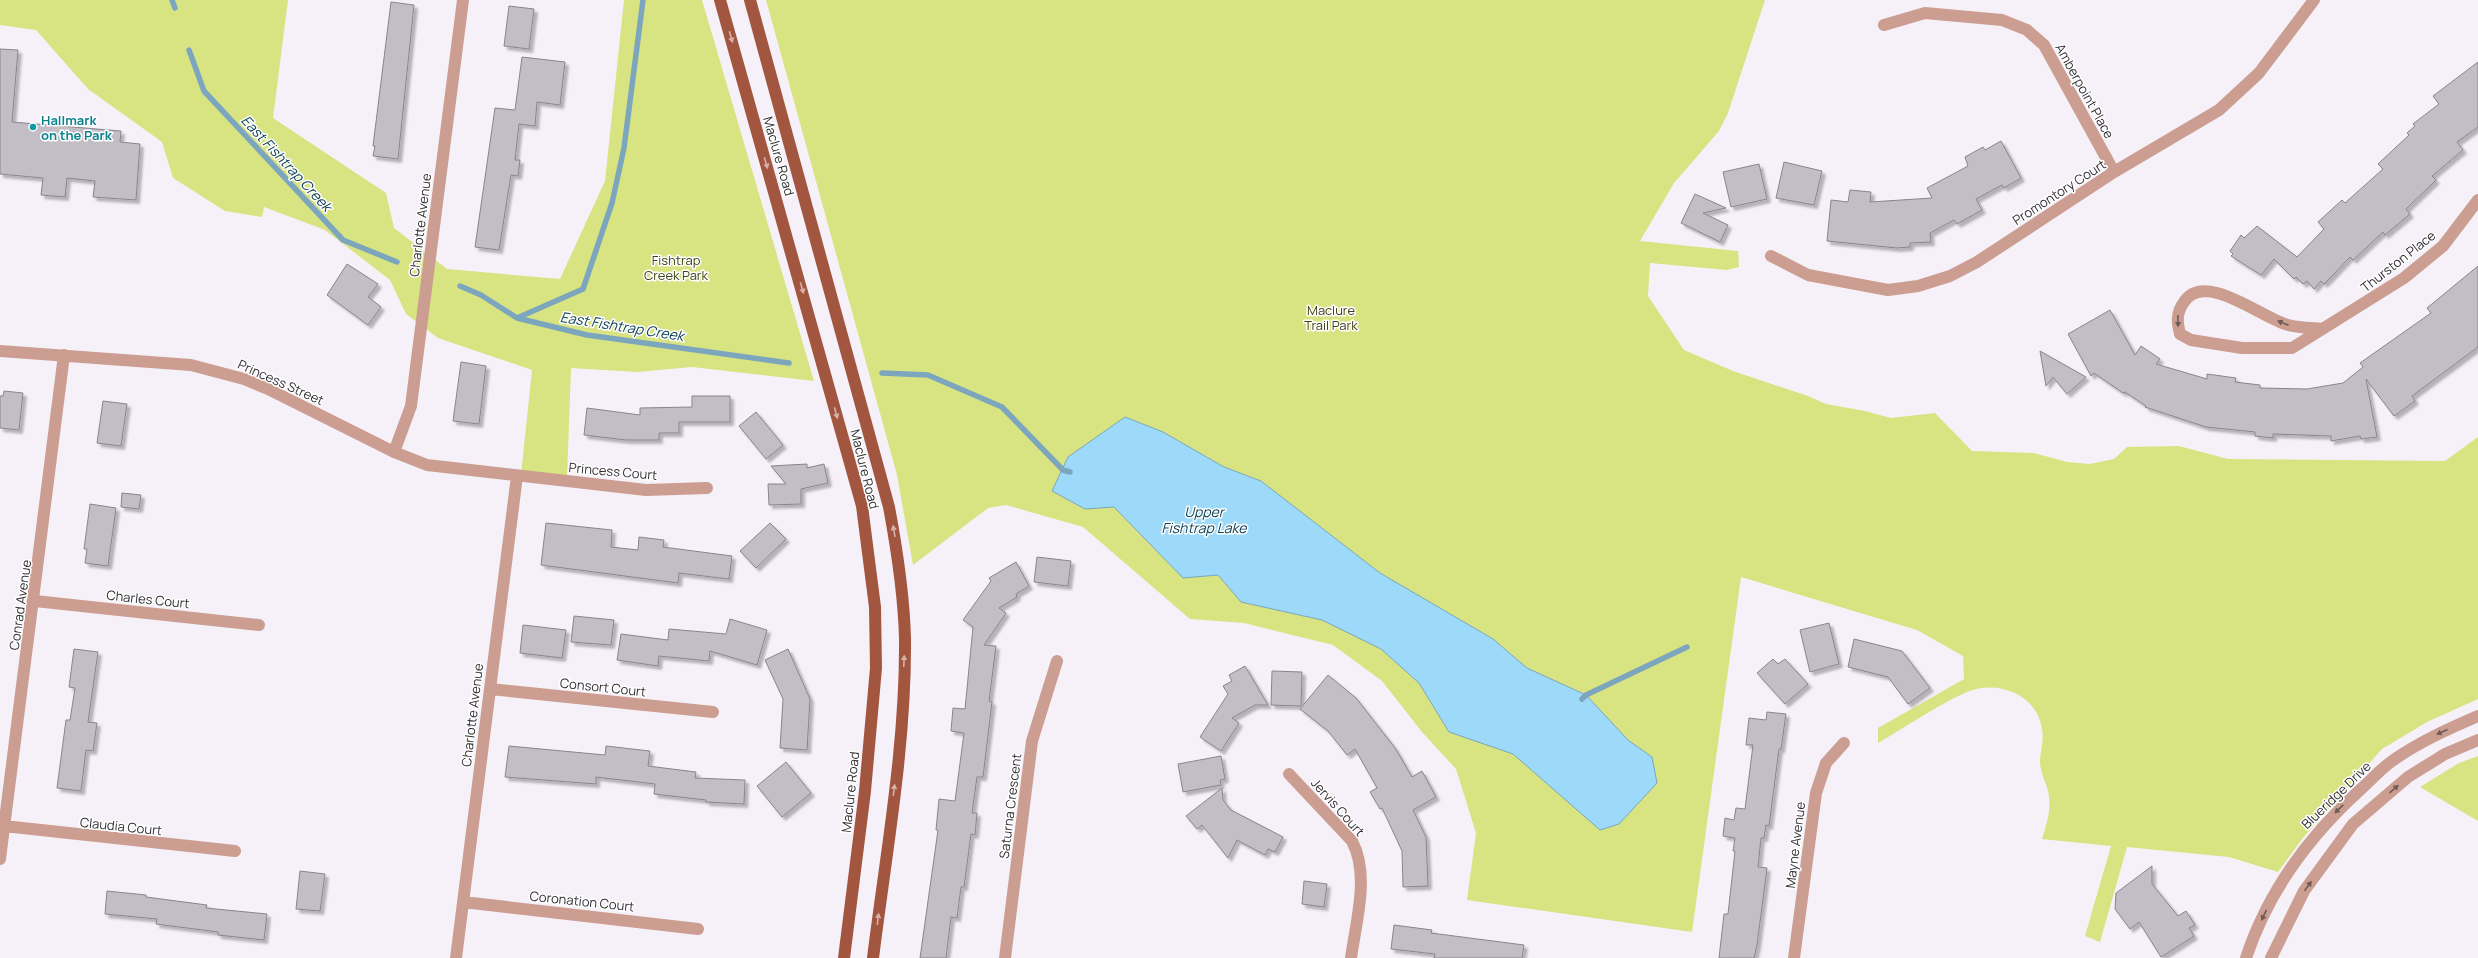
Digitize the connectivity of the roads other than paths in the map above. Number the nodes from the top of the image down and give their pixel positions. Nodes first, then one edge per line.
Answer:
1 (463, 0) edge
2 (720, 0) edge
3 (750, 0) edge
4 (2311, 1) edge
5 (1884, 25) dead end
6 (2114, 172) junction
7 (2478, 200) edge
8 (1771, 256) dead end
9 (2322, 329) junction
10 (0, 351) edge
11 (64, 355) junction
12 (394, 452) junction
13 (517, 476) junction
14 (707, 488) dead end
15 (35, 601) junction
16 (259, 625) dead end
17 (1057, 661) dead end
18 (490, 689) junction
19 (713, 712) dead end
20 (2478, 716) edge
21 (2478, 740) edge
22 (1844, 743) dead end
23 (1289, 774) dead end
24 (4, 826) junction
25 (235, 851) dead end
26 (0, 859) edge
27 (463, 902) junction
28 (698, 928) dead end
29 (456, 958) edge
30 (844, 958) edge
31 (873, 958) edge
32 (1005, 958) edge
33 (1351, 958) edge
34 (1794, 958) edge
35 (2246, 958) edge
36 (2271, 958) edge

1 - 12 street, Charlotte Avenue
2 -> 30 main road, Maclure Road
31 -> 3 main road, Maclure Road
4 - 6 street, Promontory Court
5 - 6 street, Amberpoint Place
6 - 8 street, Promontory Court
7 - 9 street, Thurston Place
9 -> 9 street, Thurston Place
10 - 11 street, Princess Street
11 - 12 street, Princess Street
11 - 15 street, Conrad Avenue
12 - 13 street, Princess Street
13 - 14 street, Princess Court
13 - 18 street, Charlotte Avenue
15 - 16 street, Charles Court
15 - 24 street, Conrad Avenue
17 - 32 street, Saturna Crescent
18 - 19 street, Consort Court
18 - 27 street, Charlotte Avenue
20 -> 35 street, Blueridge Drive
36 -> 21 street
22 - 34 street, Mayne Avenue
23 - 33 street, Jervis Court
24 - 25 street, Claudia Court
24 - 26 street, Conrad Avenue
27 - 28 street, Coronation Court
27 - 29 street, Charlotte Avenue

